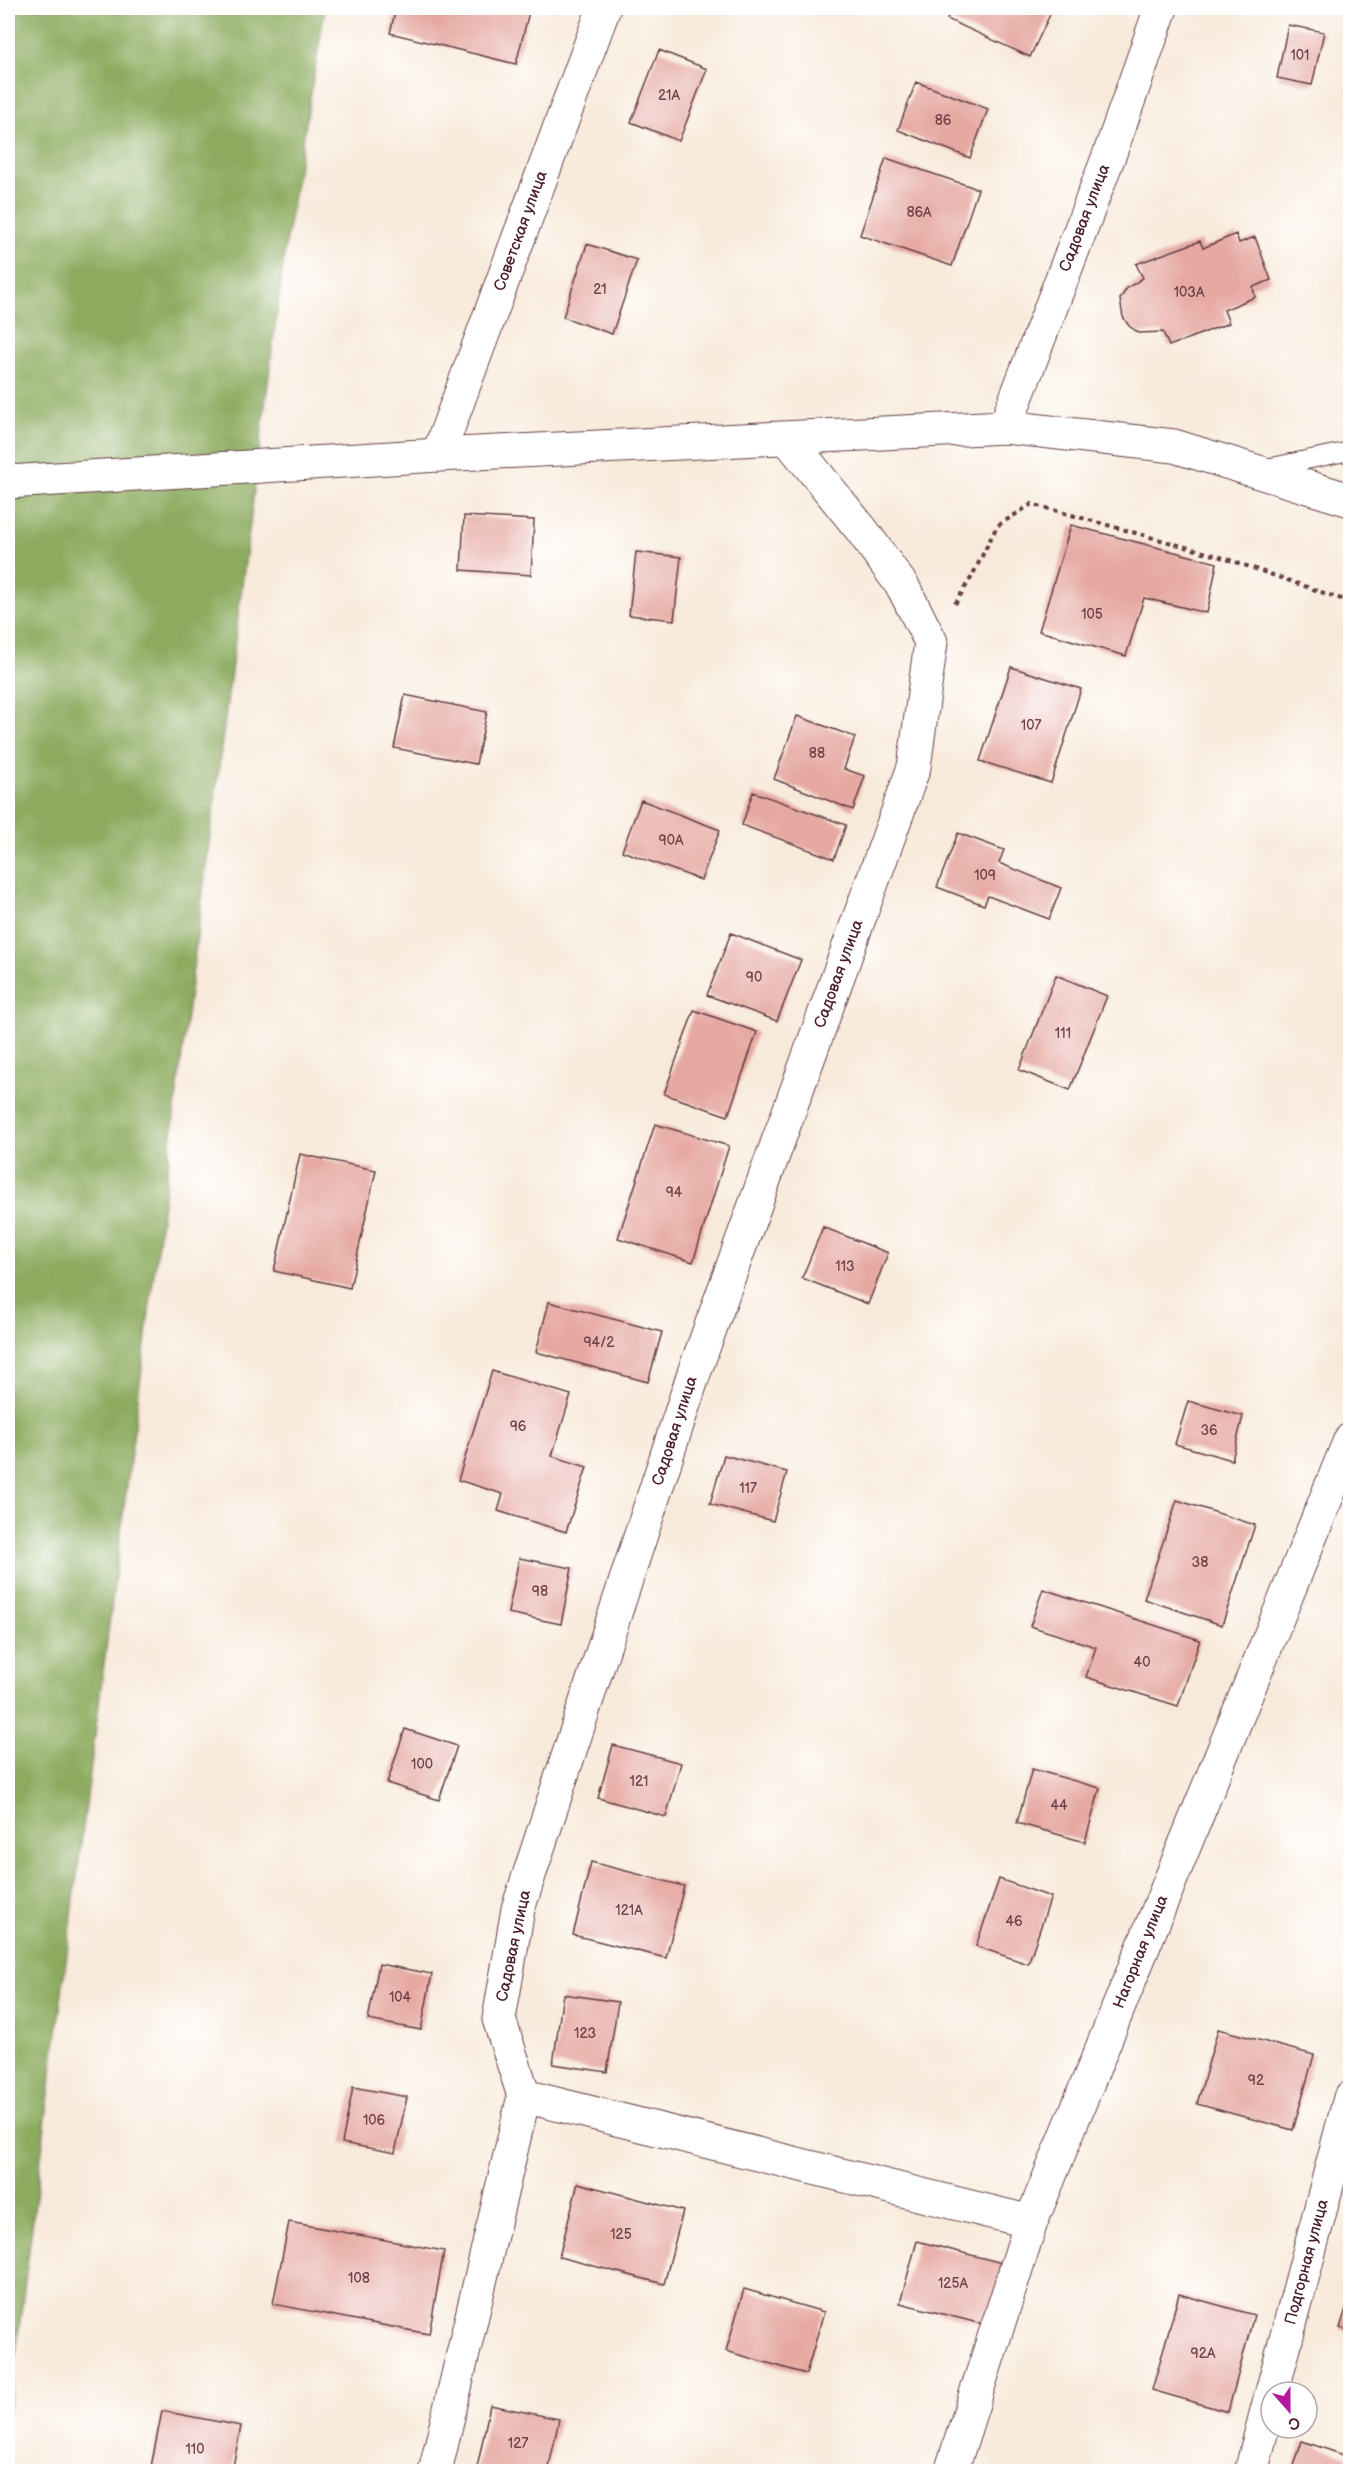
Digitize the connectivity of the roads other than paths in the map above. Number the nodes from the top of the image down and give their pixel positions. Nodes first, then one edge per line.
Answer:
1 (604, 8) edge
2 (1161, 8) edge
3 (1005, 427) junction
4 (788, 439) junction
5 (1350, 452) edge
6 (438, 455) junction
7 (1256, 470) junction
8 (8, 482) edge
9 (1350, 500) edge
10 (1350, 1440) edge
11 (524, 2096) junction
12 (1350, 2098) edge
13 (1031, 2222) junction
14 (1275, 2380) edge
15 (1259, 2440) edge
16 (435, 2472) edge
17 (951, 2472) edge
18 (1251, 2472) edge

1 - 6 street, Советская улица
2 - 3 street, Садовая улица
3 - 4 street
3 - 7 street
4 - 6 street
4 - 11 street, Садовая улица
5 - 7 lane
6 - 8 street
7 - 9 street
10 - 13 street, Нагорная улица
11 - 13 street
11 - 16 street
12 - 14 street, Подгорная улица
13 - 17 street, Нагорная улица
15 - 18 street, Подгорная улица

